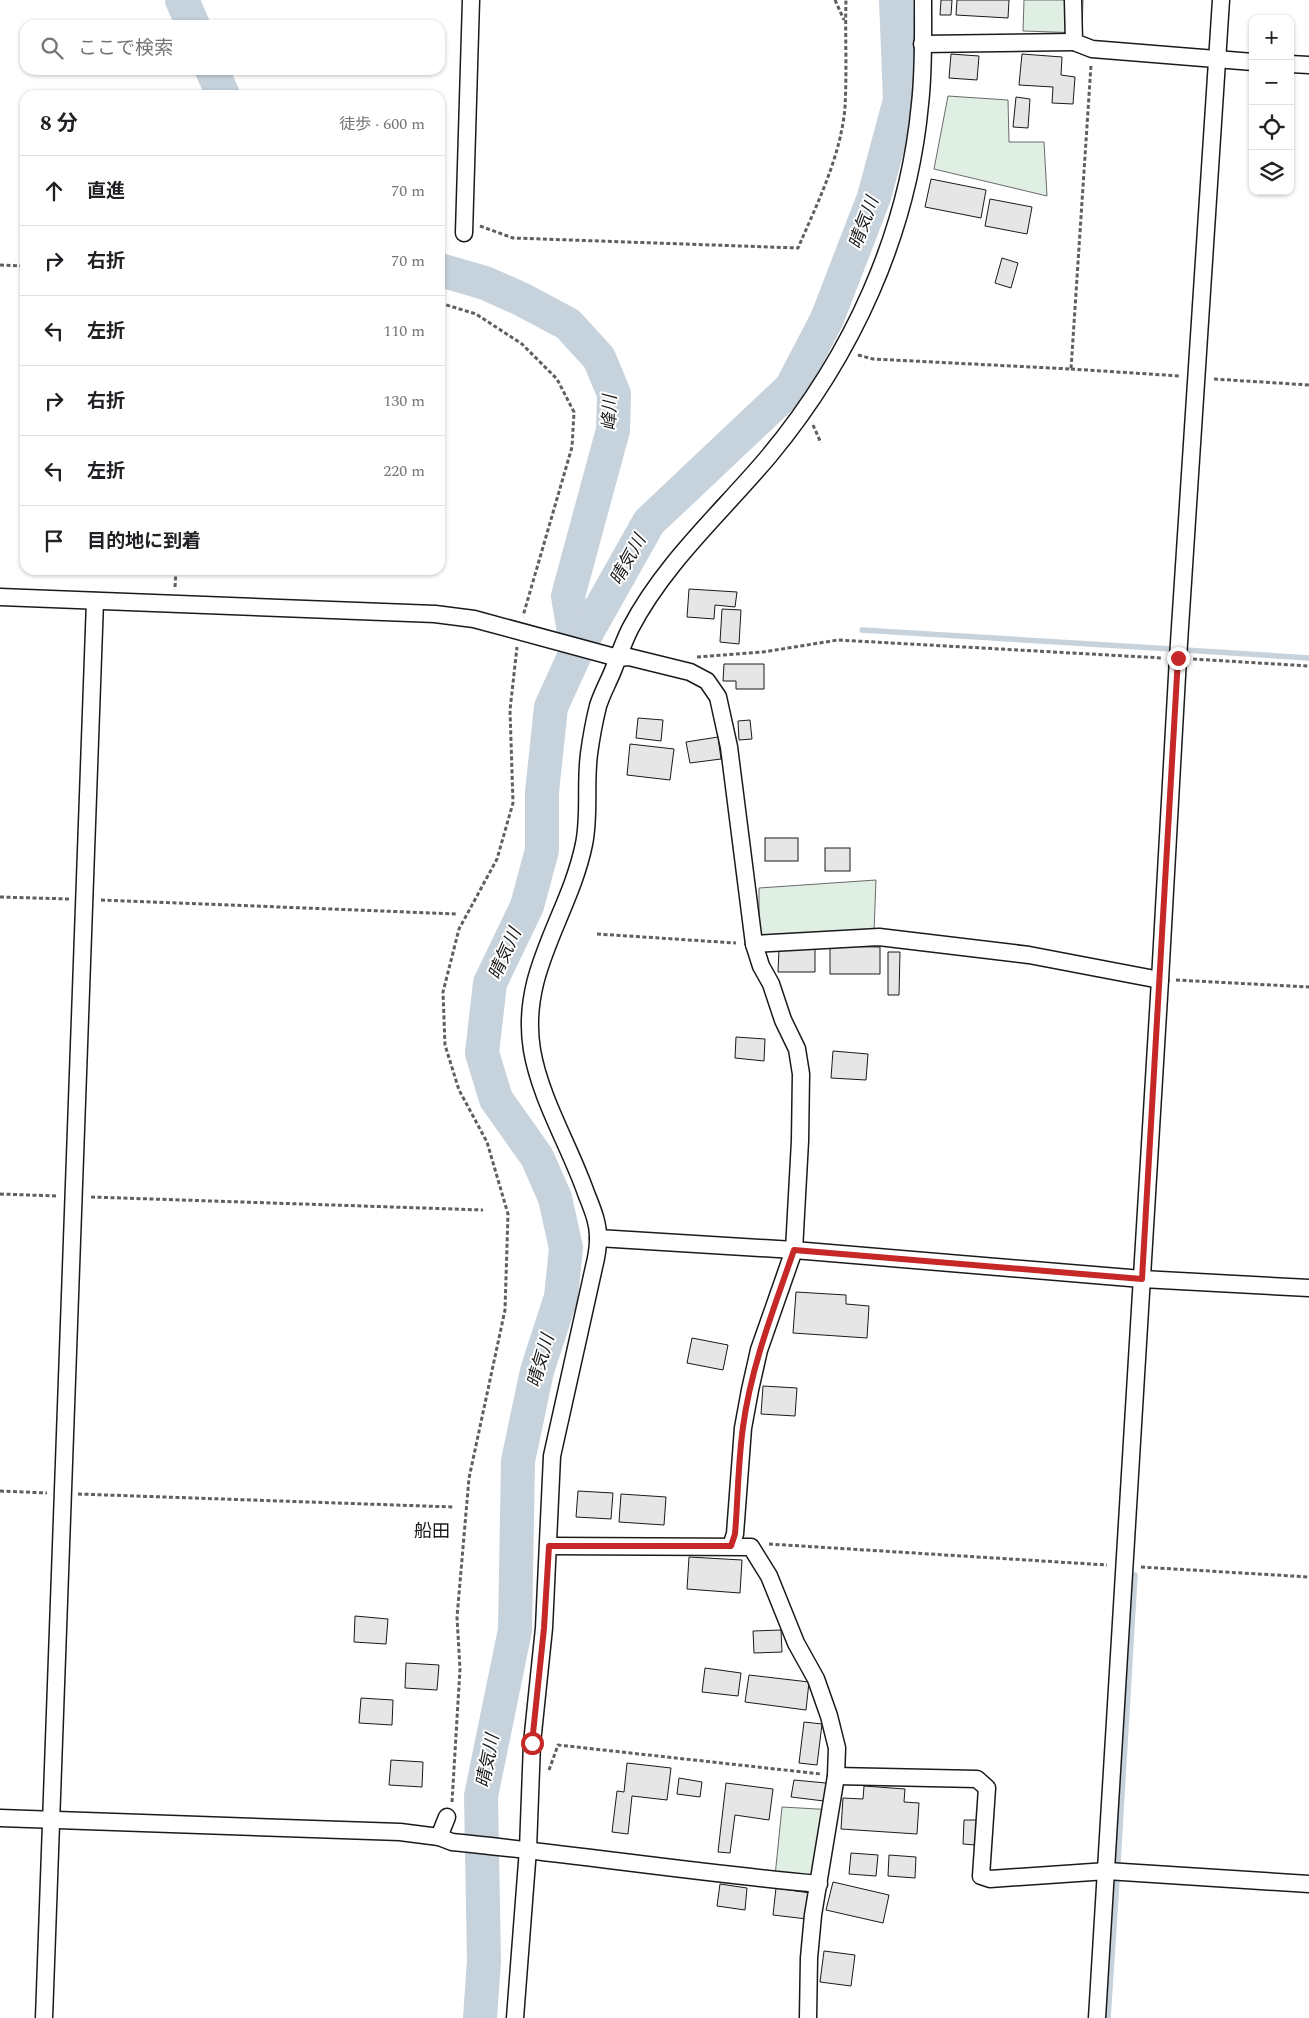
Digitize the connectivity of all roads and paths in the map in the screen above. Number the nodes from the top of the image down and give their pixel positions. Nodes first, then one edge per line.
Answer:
1 (471, 0) edge
2 (835, 0) edge
3 (846, 0) edge
4 (923, 0) edge
5 (1073, 0) edge
6 (1221, 0) edge
7 (846, 22) junction
8 (1074, 42) junction
9 (922, 44) junction
10 (1092, 49) junction
11 (1218, 60) junction
12 (1249, 62) edge
13 (1294, 64) edge
14 (1309, 65) edge
15 (465, 227) joint
16 (0, 265) edge
17 (20, 266) edge
18 (445, 305) edge
19 (842, 351) junction
20 (0, 597) edge
21 (95, 601) junction
22 (518, 631) junction
23 (612, 657) junction
24 (1178, 658) junction
25 (1309, 666) edge
26 (676, 669) junction
27 (0, 897) edge
28 (84, 900) junction
29 (458, 914) dead end
30 (597, 934) dead end
31 (754, 944) junction
32 (1160, 980) junction
33 (1309, 987) edge
34 (0, 1194) edge
35 (73, 1196) junction
36 (483, 1210) dead end
37 (598, 1238) junction
38 (794, 1250) junction
39 (1142, 1279) junction
40 (1309, 1288) edge
41 (0, 1491) edge
42 (63, 1493) junction
43 (453, 1507) dead end
44 (549, 1546) junction
45 (731, 1546) junction
46 (751, 1547) junction
47 (1125, 1566) junction
48 (1309, 1577) edge
49 (548, 1773) dead end
50 (836, 1776) junction
51 (447, 1817) joint
52 (0, 1818) edge
53 (52, 1820) junction
54 (446, 1840) junction
55 (528, 1849) junction
56 (1107, 1871) junction
57 (818, 1884) junction
58 (1309, 1884) edge
59 (44, 2018) edge
60 (515, 2018) edge
61 (808, 2018) edge
62 (1097, 2018) edge

1 - 15 street
2 - 7 path
3 - 7 path
4 - 9 street
5 - 8 street
6 - 11 street
7 - 15 path
8 - 9 street
8 - 10 street
9 - 19 street
10 - 11 street
10 - 19 path
11 - 12 street
11 - 24 street
13 - 14 street
16 - 17 path
18 - 22 path
19 - 23 street
20 - 21 street
21 - 22 street
21 - 28 street
22 - 23 street
22 - 51 path
23 - 26 street
23 - 37 street
24 - 25 path
24 - 26 path
24 - 32 street
26 - 31 street
27 - 28 path
28 - 29 path
28 - 35 street
30 - 31 path
31 - 32 street
31 - 38 street
32 - 33 path
32 - 39 street
34 - 35 path
35 - 36 path
35 - 42 street
37 - 38 street
37 - 44 street
38 - 39 street
38 - 45 street
39 - 40 street
39 - 47 street
41 - 42 path
42 - 43 path
42 - 53 street
44 - 45 street
44 - 55 street
45 - 46 street
46 - 47 path
46 - 50 street
47 - 48 path
47 - 56 street
49 - 50 path
50 - 56 street
50 - 57 street
51 - 54 street
52 - 53 street
53 - 54 street
53 - 59 street
54 - 55 street
55 - 57 street
55 - 60 street
56 - 58 street
56 - 62 street
57 - 61 street

